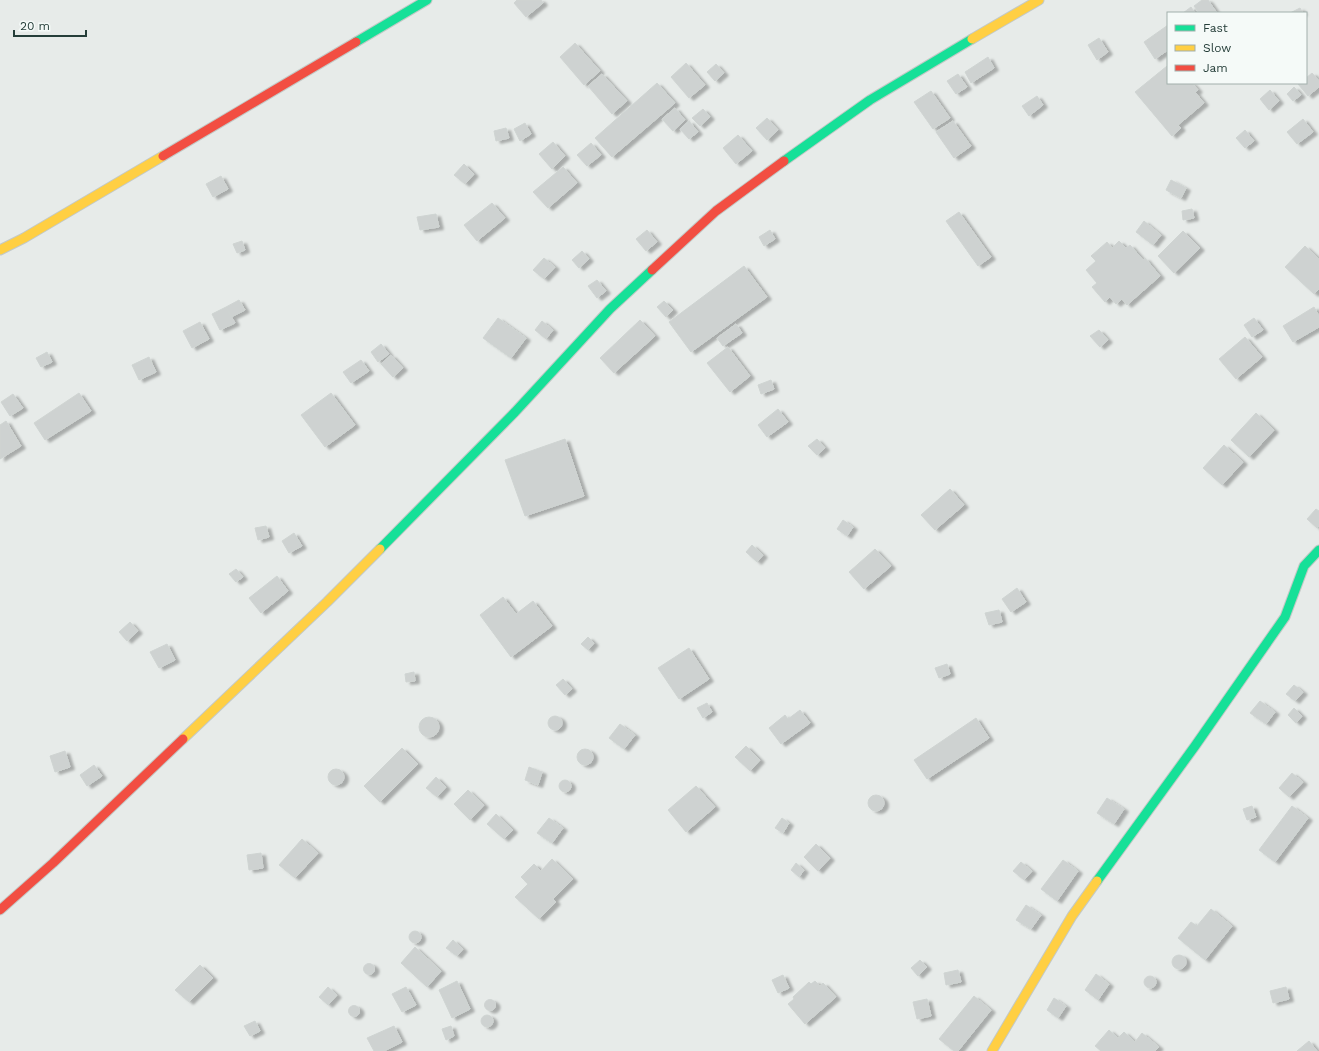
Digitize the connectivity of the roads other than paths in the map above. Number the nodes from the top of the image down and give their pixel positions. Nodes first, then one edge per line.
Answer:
1 (427, 0) edge
2 (1039, 0) edge
3 (0, 250) edge
4 (1319, 550) edge
5 (0, 910) edge
6 (992, 1051) edge

1 - 3 street
2 - 5 street
4 - 6 street

